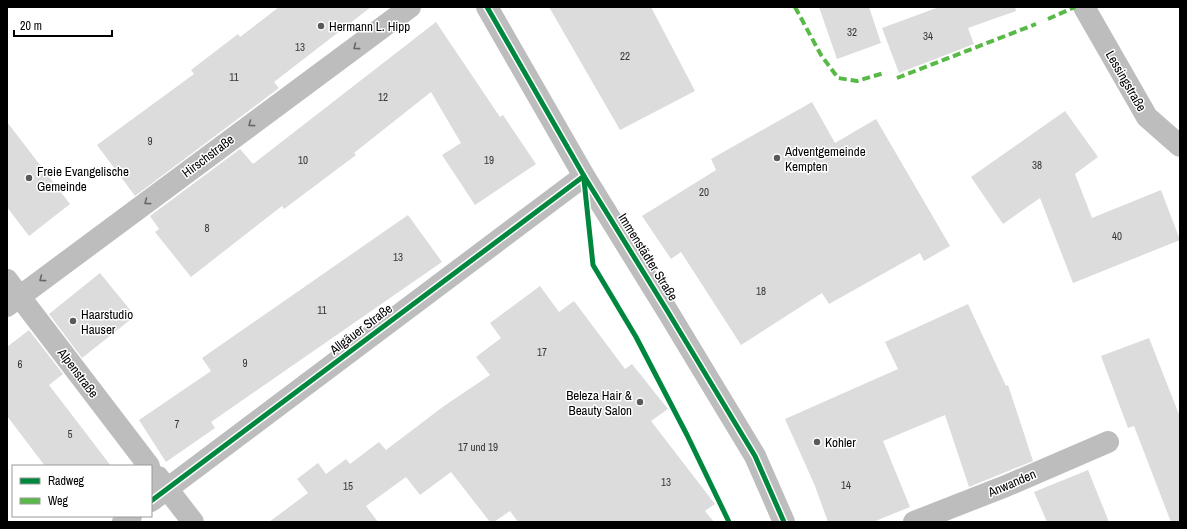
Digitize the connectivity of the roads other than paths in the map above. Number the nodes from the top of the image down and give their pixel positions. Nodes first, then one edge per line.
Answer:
1 (410, 7) edge
2 (487, 7) edge
3 (1084, 7) edge
4 (1180, 146) edge
5 (584, 176) junction
6 (11, 294) edge
7 (1108, 442) dead end
8 (148, 465) edge
9 (152, 473) edge
10 (159, 495) edge
11 (193, 522) edge
12 (784, 522) edge
13 (914, 522) edge

1 -> 6 street, Hirschstraße
2 - 5 street, Immenstädter Straße
3 - 4 street, Lessingstraße
5 - 10 street, Allgäuer Straße
5 - 12 street, Immenstädter Straße
6 - 8 street, Alpenstraße
7 - 13 street, Anwanden
9 - 10 street, Alpenstraße
10 - 11 street, Alpenstraße

